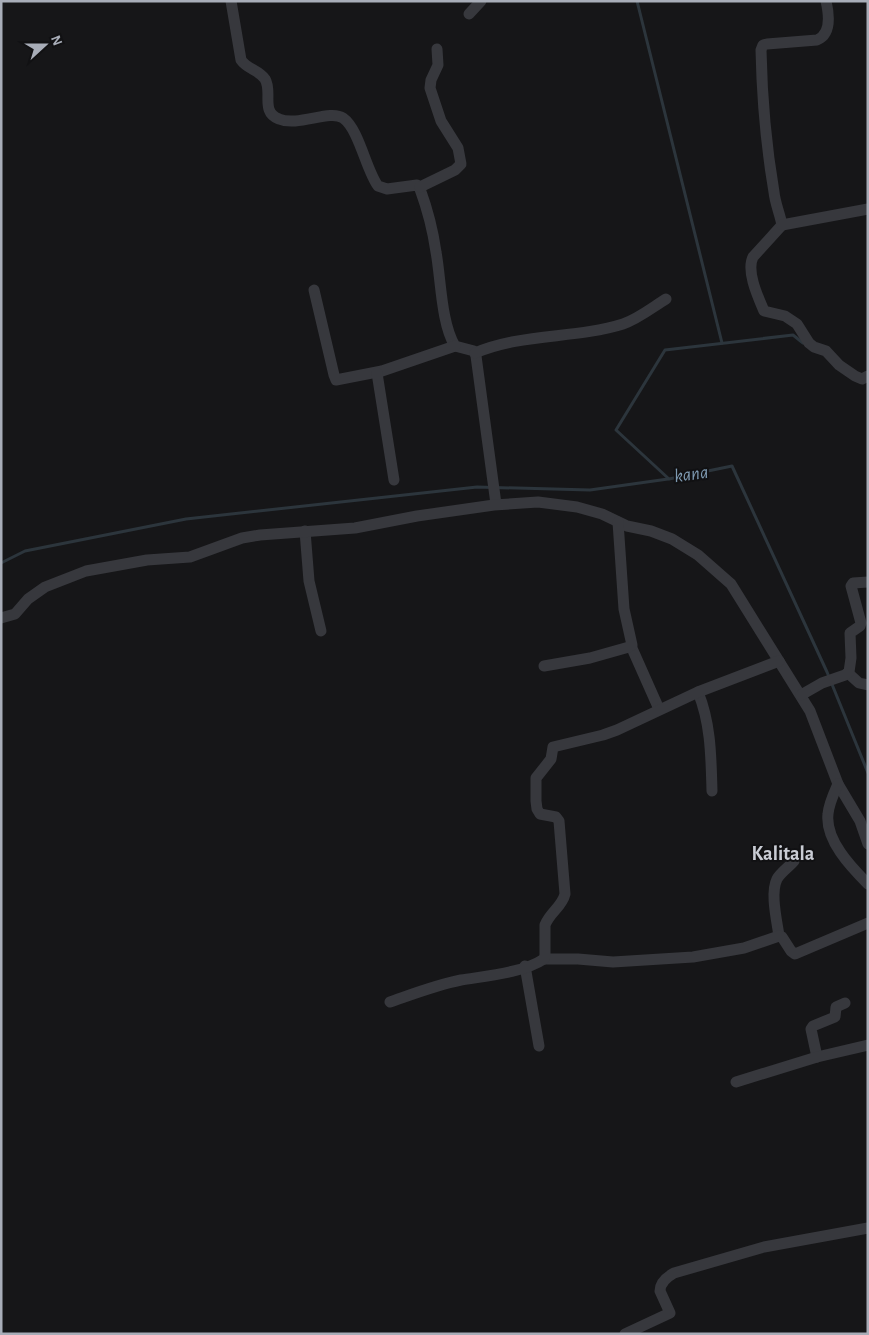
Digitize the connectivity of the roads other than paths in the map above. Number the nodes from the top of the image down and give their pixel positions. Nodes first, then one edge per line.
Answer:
1 (231, 1) edge
2 (482, 1) edge
3 (826, 1) edge
4 (469, 14) dead end
5 (437, 49) dead end
6 (420, 187) junction
7 (868, 209) edge
8 (782, 225) junction
9 (314, 290) dead end
10 (666, 299) dead end
11 (455, 346) junction
12 (475, 353) junction
13 (376, 372) junction
14 (868, 376) edge
15 (394, 480) dead end
16 (496, 504) junction
17 (618, 522) junction
18 (305, 531) junction
19 (868, 582) edge
20 (1, 618) edge
21 (321, 630) dead end
22 (631, 646) junction
23 (779, 660) junction
24 (544, 666) dead end
25 (847, 674) junction
26 (868, 685) edge
27 (698, 692) junction
28 (801, 695) junction
29 (659, 709) junction
30 (838, 784) junction
31 (712, 792) dead end
32 (868, 844) edge
33 (794, 861) dead end
34 (868, 884) edge
35 (868, 923) edge
36 (779, 936) junction
37 (544, 959) junction
38 (525, 966) junction
39 (390, 1002) dead end
40 (845, 1003) dead end
41 (868, 1045) edge
42 (539, 1046) dead end
43 (817, 1057) junction
44 (736, 1082) dead end
45 (868, 1228) edge
46 (625, 1334) edge

1 - 6 street
2 - 4 street
3 - 8 street
5 - 6 street
6 - 11 street
7 - 8 street
8 - 14 street
9 - 13 street
10 - 12 street
11 - 12 street
11 - 13 street
12 - 16 street
13 - 15 street
16 - 17 street
16 - 18 street
17 - 22 street
17 - 23 street
18 - 20 street
18 - 21 street
19 - 25 street
22 - 24 street
22 - 29 street
23 - 27 street
23 - 28 street
25 - 26 street
25 - 28 street
27 - 29 street
27 - 31 street
28 - 30 street
29 - 37 street
30 - 32 street
30 - 34 street
33 - 36 street
35 - 36 street
36 - 37 street
37 - 38 street
38 - 39 street
38 - 42 street
40 - 43 street
41 - 43 street
43 - 44 street
45 - 46 street

